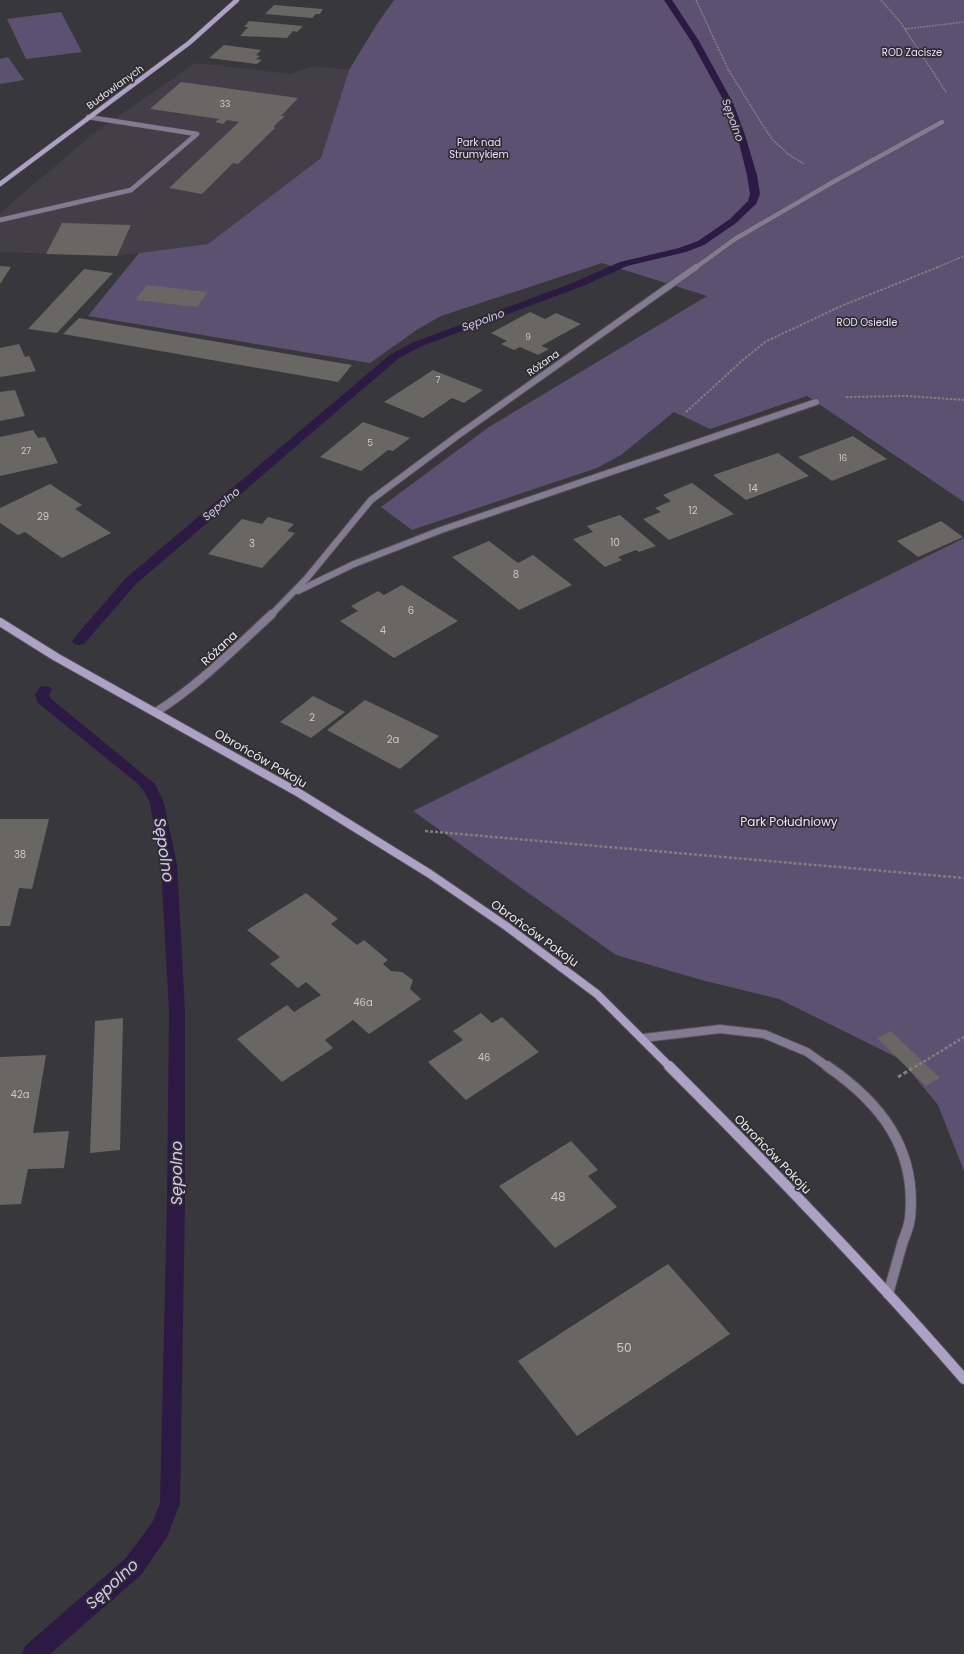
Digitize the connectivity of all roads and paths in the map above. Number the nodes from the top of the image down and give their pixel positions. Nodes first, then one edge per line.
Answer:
1 (237, 0) edge
2 (696, 0) edge
3 (881, 0) edge
4 (964, 22) edge
5 (905, 29) junction
6 (88, 117) junction
7 (942, 122) joint
8 (833, 182) junction
9 (0, 184) edge
10 (0, 220) edge
11 (964, 256) edge
12 (964, 400) edge
13 (816, 402) joint
14 (682, 416) dead end
15 (292, 594) junction
16 (0, 622) edge
17 (156, 712) junction
18 (422, 831) dead end
19 (964, 878) edge
20 (964, 1037) edge
21 (644, 1038) junction
22 (898, 1077) dead end
23 (888, 1294) junction
24 (964, 1379) edge

1 - 6 street, Budowlanych
2 - 8 path
3 - 5 path
4 - 5 path
5 - 7 path
6 - 9 street, Budowlanych
6 - 10 street
7 - 8 street, Różana
8 - 15 street, Różana
11 - 14 path
12 - 13 path
13 - 15 street, Różana
15 - 17 street, Różana
16 - 17 street, Obrońców Pokoju
17 - 21 street, Obrońców Pokoju
18 - 19 path
20 - 22 path
21 - 23 street, Obrońców Pokoju
21 - 23 street
23 - 24 street, Obrońców Pokoju

